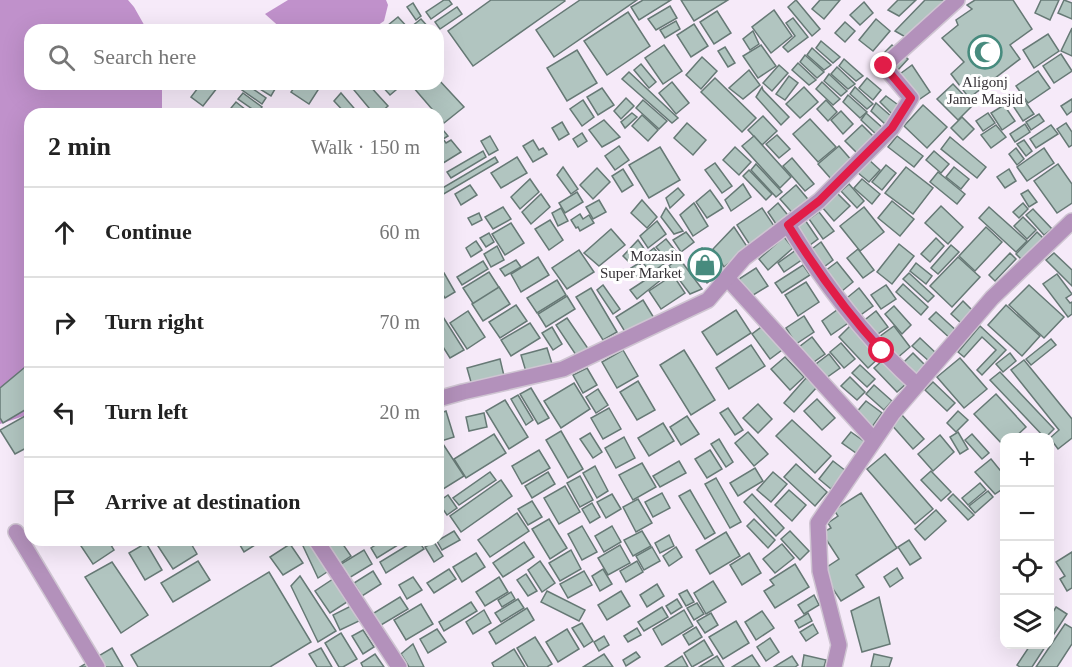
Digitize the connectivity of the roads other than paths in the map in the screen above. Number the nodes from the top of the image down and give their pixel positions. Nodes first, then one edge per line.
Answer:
1 (957, 0) edge
2 (1072, 221) edge
3 (788, 225) junction
4 (727, 278) junction
5 (917, 385) junction
6 (444, 397) edge
7 (874, 440) junction
8 (15, 532) dead end
9 (320, 546) edge
10 (97, 667) edge
11 (399, 667) edge
12 (834, 667) edge

1 - 3 street
2 - 5 street
3 - 4 street
3 - 5 street
4 - 6 street
4 - 7 street
5 - 7 street
7 - 12 street
8 - 10 street
9 - 11 street

